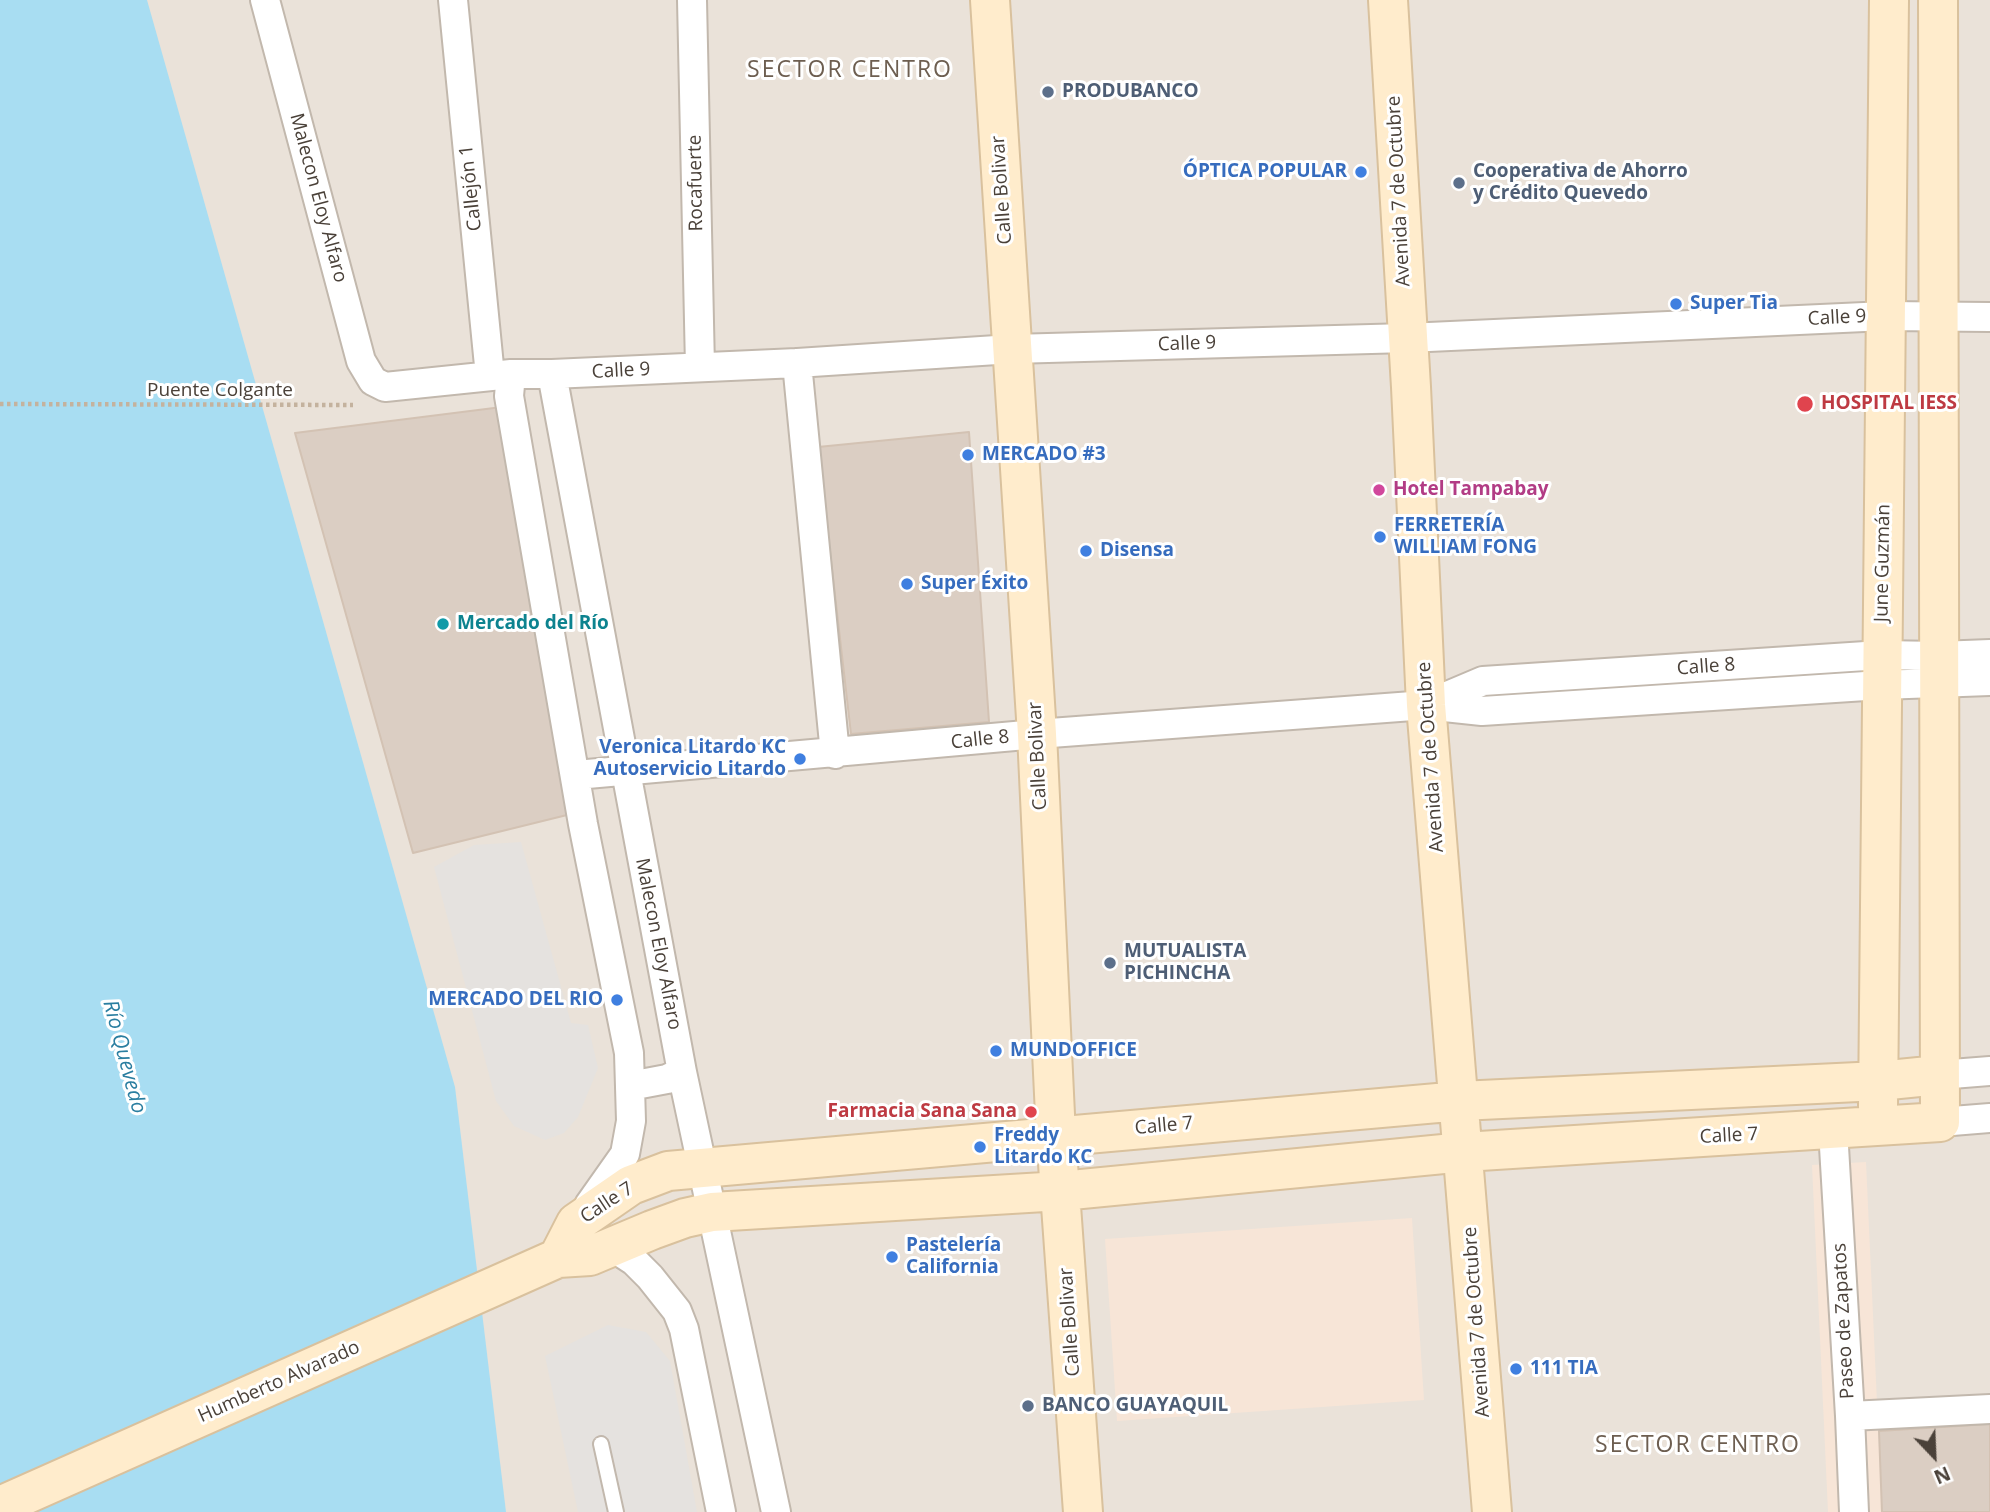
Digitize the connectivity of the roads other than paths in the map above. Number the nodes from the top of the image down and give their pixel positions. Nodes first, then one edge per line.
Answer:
1 (265, 0) edge
2 (453, 0) edge
3 (692, 0) edge
4 (990, 0) edge
5 (1388, 0) edge
6 (1889, 0) edge
7 (1938, 0) edge
8 (1886, 316) junction
9 (1939, 317) junction
10 (1990, 317) edge
11 (1407, 338) junction
12 (1013, 349) junction
13 (797, 363) junction
14 (700, 367) junction
15 (552, 374) junction
16 (500, 375) junction
17 (385, 387) joint
18 (1990, 654) edge
19 (1881, 670) junction
20 (1938, 670) junction
21 (1990, 681) edge
22 (1426, 705) junction
23 (1037, 734) junction
24 (835, 754) junction
25 (624, 769) junction
26 (576, 775) junction
27 (1990, 1071) edge
28 (682, 1073) junction
29 (1939, 1075) junction
30 (1879, 1081) junction
31 (630, 1086) junction
32 (1460, 1101) junction
33 (1990, 1118) edge
34 (1940, 1122) junction
35 (1877, 1127) junction
36 (1833, 1130) junction
37 (1056, 1136) junction
38 (1464, 1152) junction
39 (701, 1168) junction
40 (1061, 1191) junction
41 (712, 1212) junction
42 (576, 1223) junction
43 (611, 1246) junction
44 (546, 1263) junction
45 (1990, 1409) edge
46 (1850, 1416) junction
47 (601, 1444) dead end
48 (0, 1506) edge
49 (616, 1512) edge
50 (721, 1512) edge
51 (776, 1512) edge
52 (1083, 1512) edge
53 (1492, 1512) edge
54 (1854, 1512) edge

1 - 17 street, Malecon Eloy Alfaro
2 - 16 street, Callejón 1
3 - 14 street, Rocafuerte
4 - 12 main road, Calle Bolivar
5 - 11 main road, Avenida 7 de Octubre
6 - 8 main road, June Guzmán
7 - 9 main road
8 - 9 street, Calle 9
8 - 11 street, Calle 9
8 - 19 main road, June Guzmán
9 - 10 street, Calle 9
9 - 20 main road
11 - 12 street, Calle 9
11 - 22 main road, Avenida 7 de Octubre
12 - 13 street, Calle 9
12 - 23 main road, Calle Bolivar
13 - 14 street, Calle 9
13 - 24 street
14 - 15 street, Calle 9
15 - 16 street, Calle 9
15 - 25 street, Malecon Eloy Alfaro
16 - 17 street, Calle 9
16 - 26 street
18 - 20 street, Calle 8
19 - 20 street, Calle 8
19 - 22 street, Calle 8
19 - 30 main road, June Guzmán
20 - 21 street, Calle 8
20 - 29 main road
22 - 23 street, Calle 8
22 - 32 main road, Avenida 7 de Octubre
23 - 24 street, Calle 8
23 - 37 main road, Calle Bolivar
24 - 25 street, Calle 8
25 - 26 street, Calle 8
25 - 28 street, Malecon Eloy Alfaro
26 - 31 street
27 - 29 street, Calle 7
28 - 31 street
28 - 39 street, Malecon Eloy Alfaro
29 - 30 main road, Calle 7
29 - 34 main road
30 - 32 main road, Calle 7
30 - 35 main road, June Guzmán
31 - 42 street
32 - 37 main road, Calle 7
32 - 38 main road, Avenida 7 de Octubre
33 - 34 street, Calle 7
34 - 35 main road, Calle 7
35 - 36 main road, Calle 7
36 - 38 main road, Calle 7
36 - 46 street, Paseo de Zapatos
37 - 39 main road, Calle 7
37 - 40 main road, Calle Bolivar
38 - 40 main road, Calle 7
38 - 53 main road, Avenida 7 de Octubre
39 - 41 street, Malecon Eloy Alfaro
39 - 42 main road, Calle 7
40 - 41 main road, Calle 7
40 - 52 main road, Calle Bolivar
41 - 43 main road, Calle 7
41 - 51 street, Malecon Eloy Alfaro
42 - 44 main road, Calle 7
43 - 44 main road, Calle 7
43 - 50 street
44 - 48 main road, Humberto Alvarado
45 - 46 street
46 - 54 street, Paseo de Zapatos
47 - 49 lane

